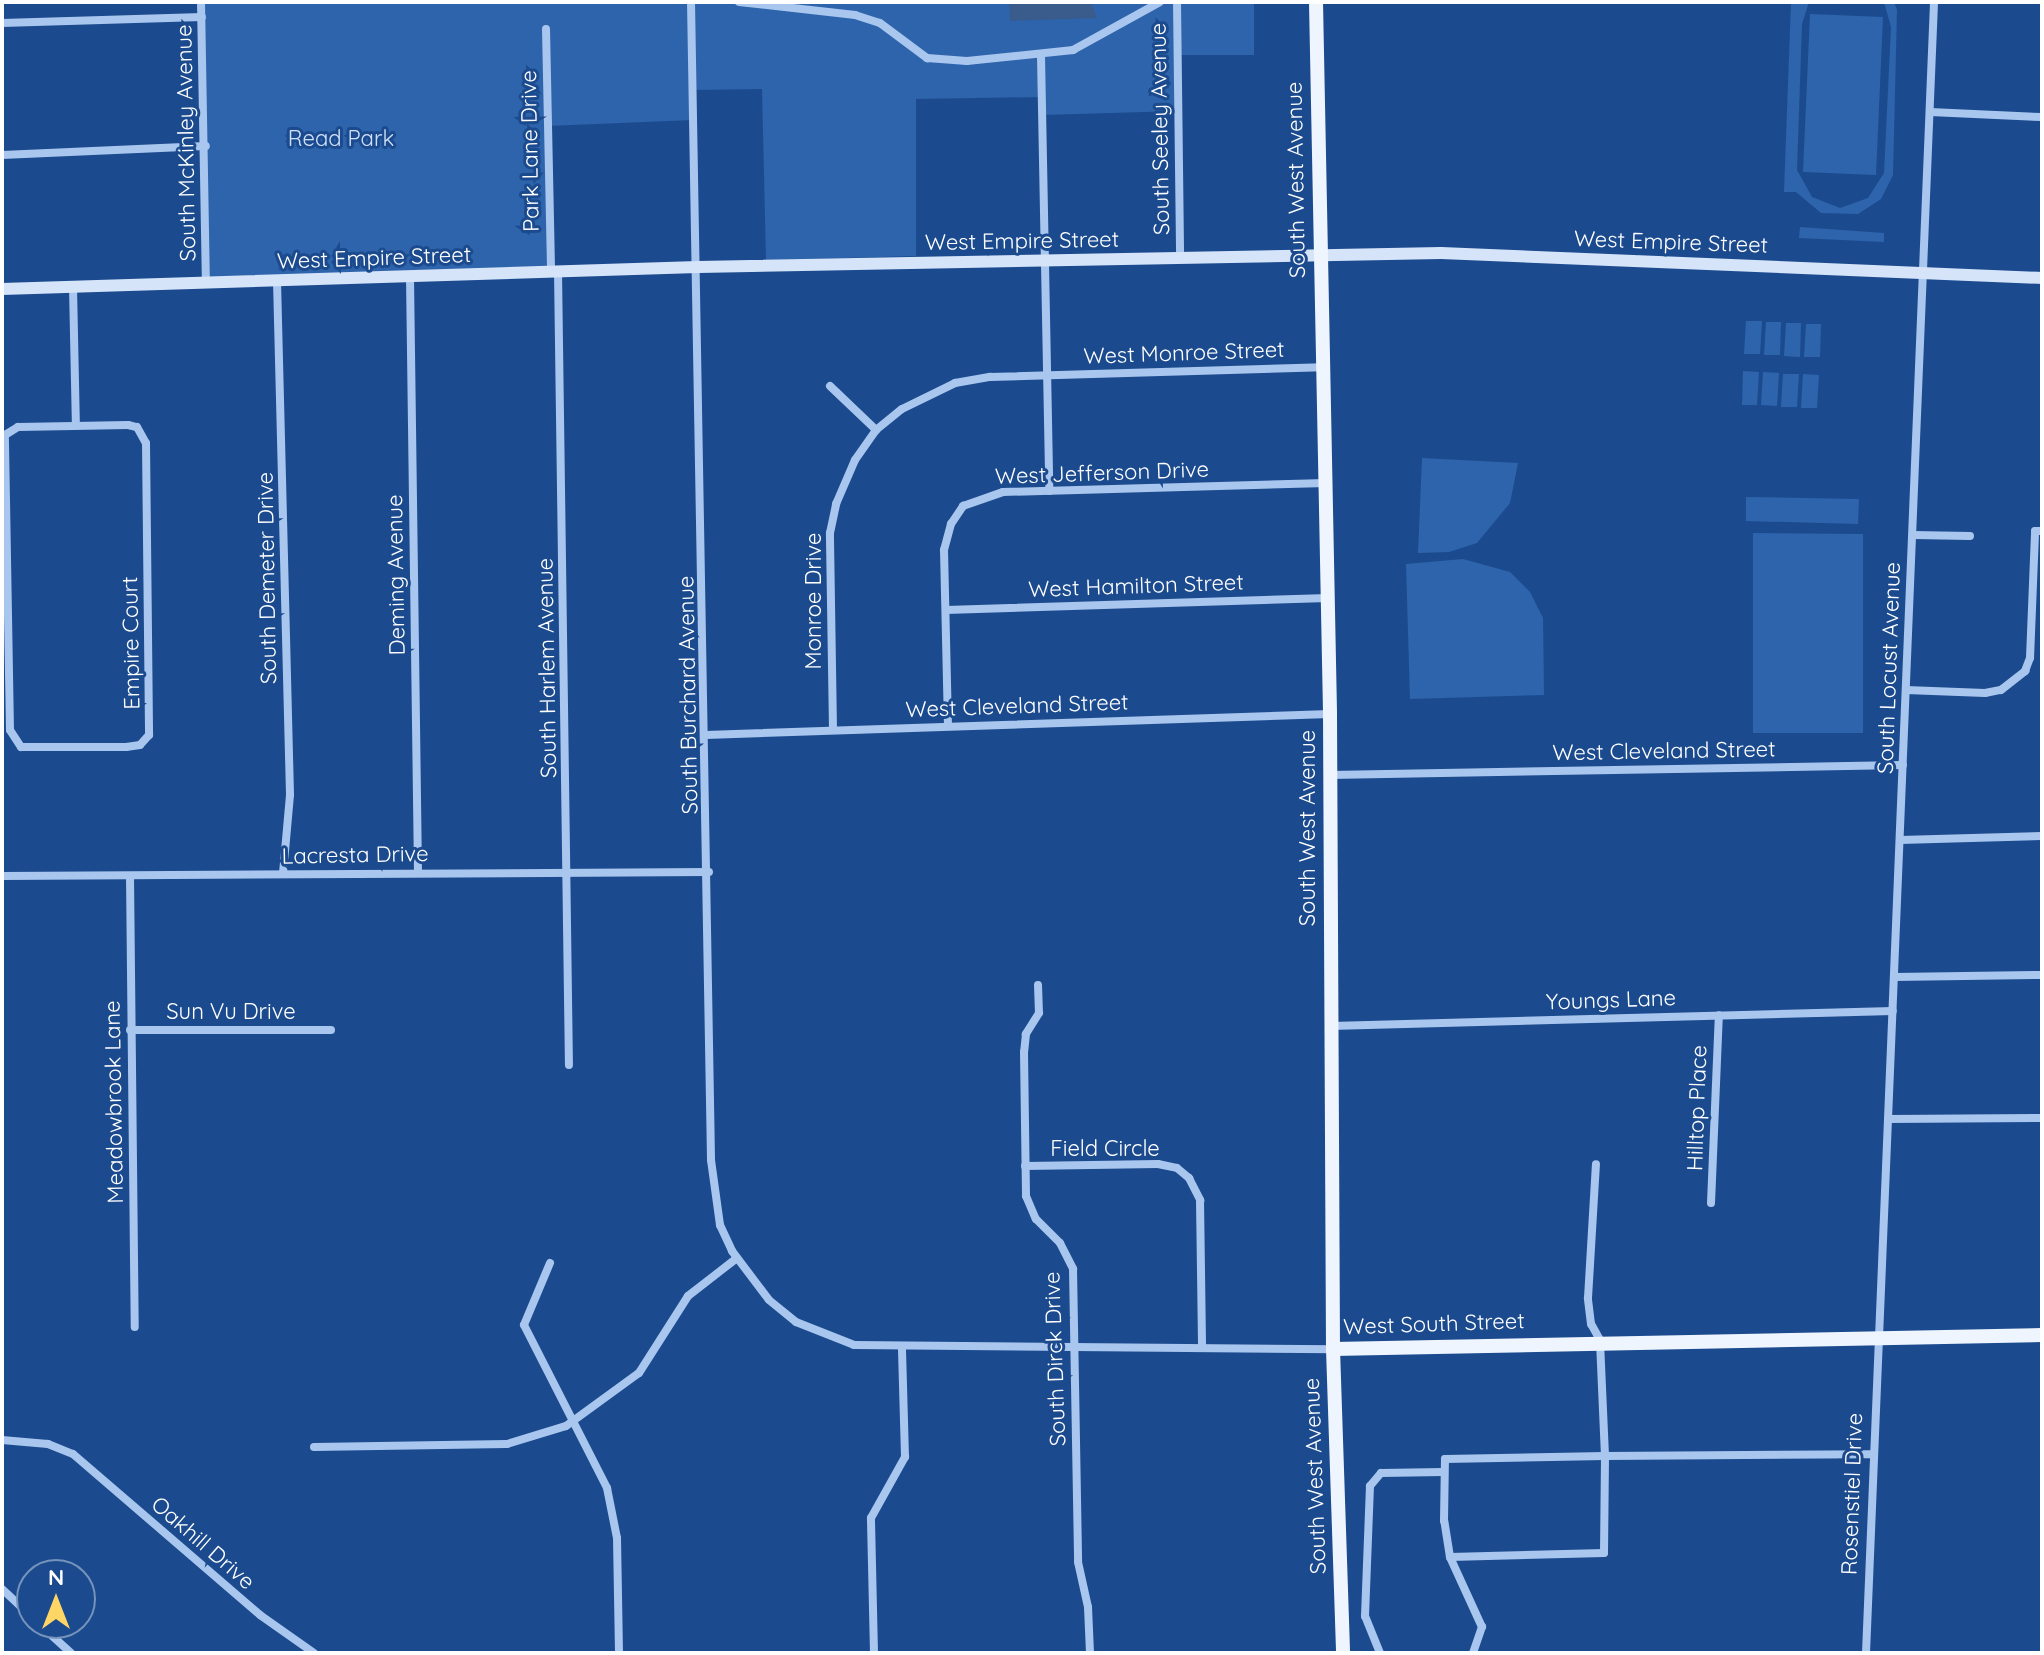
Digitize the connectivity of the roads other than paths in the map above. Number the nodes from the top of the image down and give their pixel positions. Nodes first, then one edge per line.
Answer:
1 (201, 2) edge
2 (691, 2) edge
3 (739, 2) edge
4 (1160, 2) edge
5 (1177, 2) edge
6 (1316, 2) edge
7 (1934, 2) edge
8 (202, 17) junction
9 (2, 23) edge
10 (546, 29) dead end
11 (1041, 56) junction
12 (1930, 112) junction
13 (2042, 117) edge
14 (206, 146) junction
15 (2, 155) edge
16 (1318, 254) junction
17 (1180, 256) junction
18 (1043, 261) junction
19 (698, 267) junction
20 (555, 271) junction
21 (1923, 273) junction
22 (410, 277) junction
23 (2042, 278) edge
24 (277, 281) junction
25 (206, 283) junction
26 (73, 287) junction
27 (2, 289) edge
28 (1322, 367) junction
29 (1048, 375) junction
30 (830, 386) dead end
31 (76, 425) junction
32 (876, 430) junction
33 (1326, 483) junction
34 (1049, 491) junction
35 (2039, 531) edge
36 (1913, 535) junction
37 (1970, 536) dead end
38 (1328, 598) junction
39 (946, 610) junction
40 (1906, 690) junction
41 (1330, 714) junction
42 (948, 726) junction
43 (833, 730) junction
44 (706, 735) junction
45 (1903, 765) junction
46 (1330, 775) junction
47 (2042, 836) edge
48 (1900, 840) junction
49 (418, 872) junction
50 (709, 872) junction
51 (569, 873) junction
52 (283, 874) junction
53 (2, 876) edge
54 (130, 876) junction
55 (2042, 975) edge
56 (1894, 977) junction
57 (1038, 985) dead end
58 (1893, 1011) junction
59 (1719, 1015) junction
60 (1331, 1026) junction
61 (130, 1030) junction
62 (331, 1030) dead end
63 (569, 1065) dead end
64 (2042, 1118) edge
65 (1888, 1119) junction
66 (1596, 1164) dead end
67 (1025, 1166) junction
68 (1711, 1203) dead end
69 (737, 1258) junction
70 (550, 1263) dead end
71 (135, 1327) dead end
72 (2042, 1335) edge
73 (1877, 1336) junction
74 (829, 1339) joint
75 (1600, 1340) junction
76 (1075, 1347) junction
77 (1202, 1348) junction
78 (902, 1349) junction
79 (1333, 1349) junction
80 (575, 1421) junction
81 (2, 1440) edge
82 (314, 1447) dead end
83 (1871, 1454) junction
84 (1605, 1456) junction
85 (1443, 1472) junction
86 (1450, 1557) junction
87 (56, 1639) edge
88 (71, 1653) edge
89 (314, 1653) edge
90 (619, 1653) edge
91 (874, 1653) edge
92 (1090, 1653) edge
93 (1343, 1653) edge
94 (1380, 1653) edge
95 (1473, 1653) edge
96 (1866, 1653) edge

1 - 8 street, South McKinley Avenue
2 - 19 street, South Burchard Avenue
3 - 11 street
4 - 11 street
5 - 17 street, South Seeley Avenue
6 - 16 main road, South West Avenue
7 - 12 street, South Locust Avenue
8 - 9 street
8 - 14 street, South McKinley Avenue
10 - 20 street, Park Lane Drive
11 - 18 street
12 - 13 street
12 - 21 street, South Locust Avenue
14 - 15 street
14 - 25 street, South McKinley Avenue
16 - 17 main road, West Empire Street
16 - 21 main road, West Empire Street
16 - 28 main road, South West Avenue
17 - 18 main road, West Empire Street
18 - 19 main road, West Empire Street
18 - 29 street
19 - 20 main road, West Empire Street
19 - 44 street, South Burchard Avenue
20 - 22 main road, West Empire Street
20 - 51 street, South Harlem Avenue
21 - 23 main road, West Empire Street
21 - 36 street, South Locust Avenue
22 - 24 main road, West Empire Street
22 - 49 street, Deming Avenue
24 - 25 main road, West Empire Street
24 - 52 street, South Demeter Drive
25 - 26 main road, West Empire Street
26 - 27 main road, West Empire Street
26 - 31 street
28 - 29 street, West Monroe Street
28 - 33 main road, South West Avenue
29 - 32 street, Monroe Drive
29 - 34 street
30 - 32 street
31 - 31 street, Empire Court
32 - 43 street, Monroe Drive
33 - 34 street, West Jefferson Drive
33 - 38 main road, South West Avenue
34 - 39 street, West Jefferson Drive
35 - 40 street
36 - 37 street
36 - 40 street, South Locust Avenue
38 - 39 street, West Hamilton Street
38 - 41 main road, South West Avenue
39 - 42 street, West Jefferson Drive
40 - 45 street, South Locust Avenue
41 - 42 street, West Cleveland Street
41 - 46 main road, South West Avenue
42 - 43 street, West Cleveland Street
43 - 44 street, West Cleveland Street
44 - 50 street, South Burchard Avenue
45 - 46 street, West Cleveland Street
45 - 48 street, South Locust Avenue
46 - 60 main road, South West Avenue
47 - 48 street
48 - 56 street, South Locust Avenue
49 - 51 street, Lacresta Drive
49 - 52 street, Lacresta Drive
50 - 51 street, Lacresta Drive
50 - 69 street, South Burchard Avenue
51 - 63 street, South Harlem Avenue
52 - 54 street, Lacresta Drive
53 - 54 street, Lacresta Drive
54 - 61 street, Meadowbrook Lane
55 - 56 street
56 - 58 street, South Locust Avenue
57 - 67 street, South Dirck Drive
58 - 59 street, Youngs Lane
58 - 65 street, South Locust Avenue
59 - 60 street, Youngs Lane
59 - 68 street, Hilltop Place
60 - 79 main road, South West Avenue
61 - 62 street, Sun Vu Drive
61 - 71 street, Meadowbrook Lane
64 - 65 street
65 - 73 street, South Locust Avenue
66 - 75 street
67 - 76 street, South Dirck Drive
67 - 77 street, Field Circle
69 - 74 street, South Burchard Avenue
69 - 80 street
70 - 80 street
72 - 73 main road, West South Street
73 - 75 main road, West South Street
73 - 83 street, Rosenstiel Drive
74 - 78 street, West South Street
75 - 79 main road, West South Street
75 - 84 street
76 - 77 street, West South Street
76 - 78 street, West South Street
76 - 92 street, South Dirck Drive
77 - 79 street, West South Street
78 - 91 street
79 - 93 main road, South West Avenue
80 - 82 street
80 - 90 street
81 - 89 street, Oakhill Drive
83 - 84 street
83 - 96 street, Rosenstiel Drive
84 - 85 street
84 - 86 street
85 - 86 street
85 - 94 street
86 - 95 street
87 - 88 street

